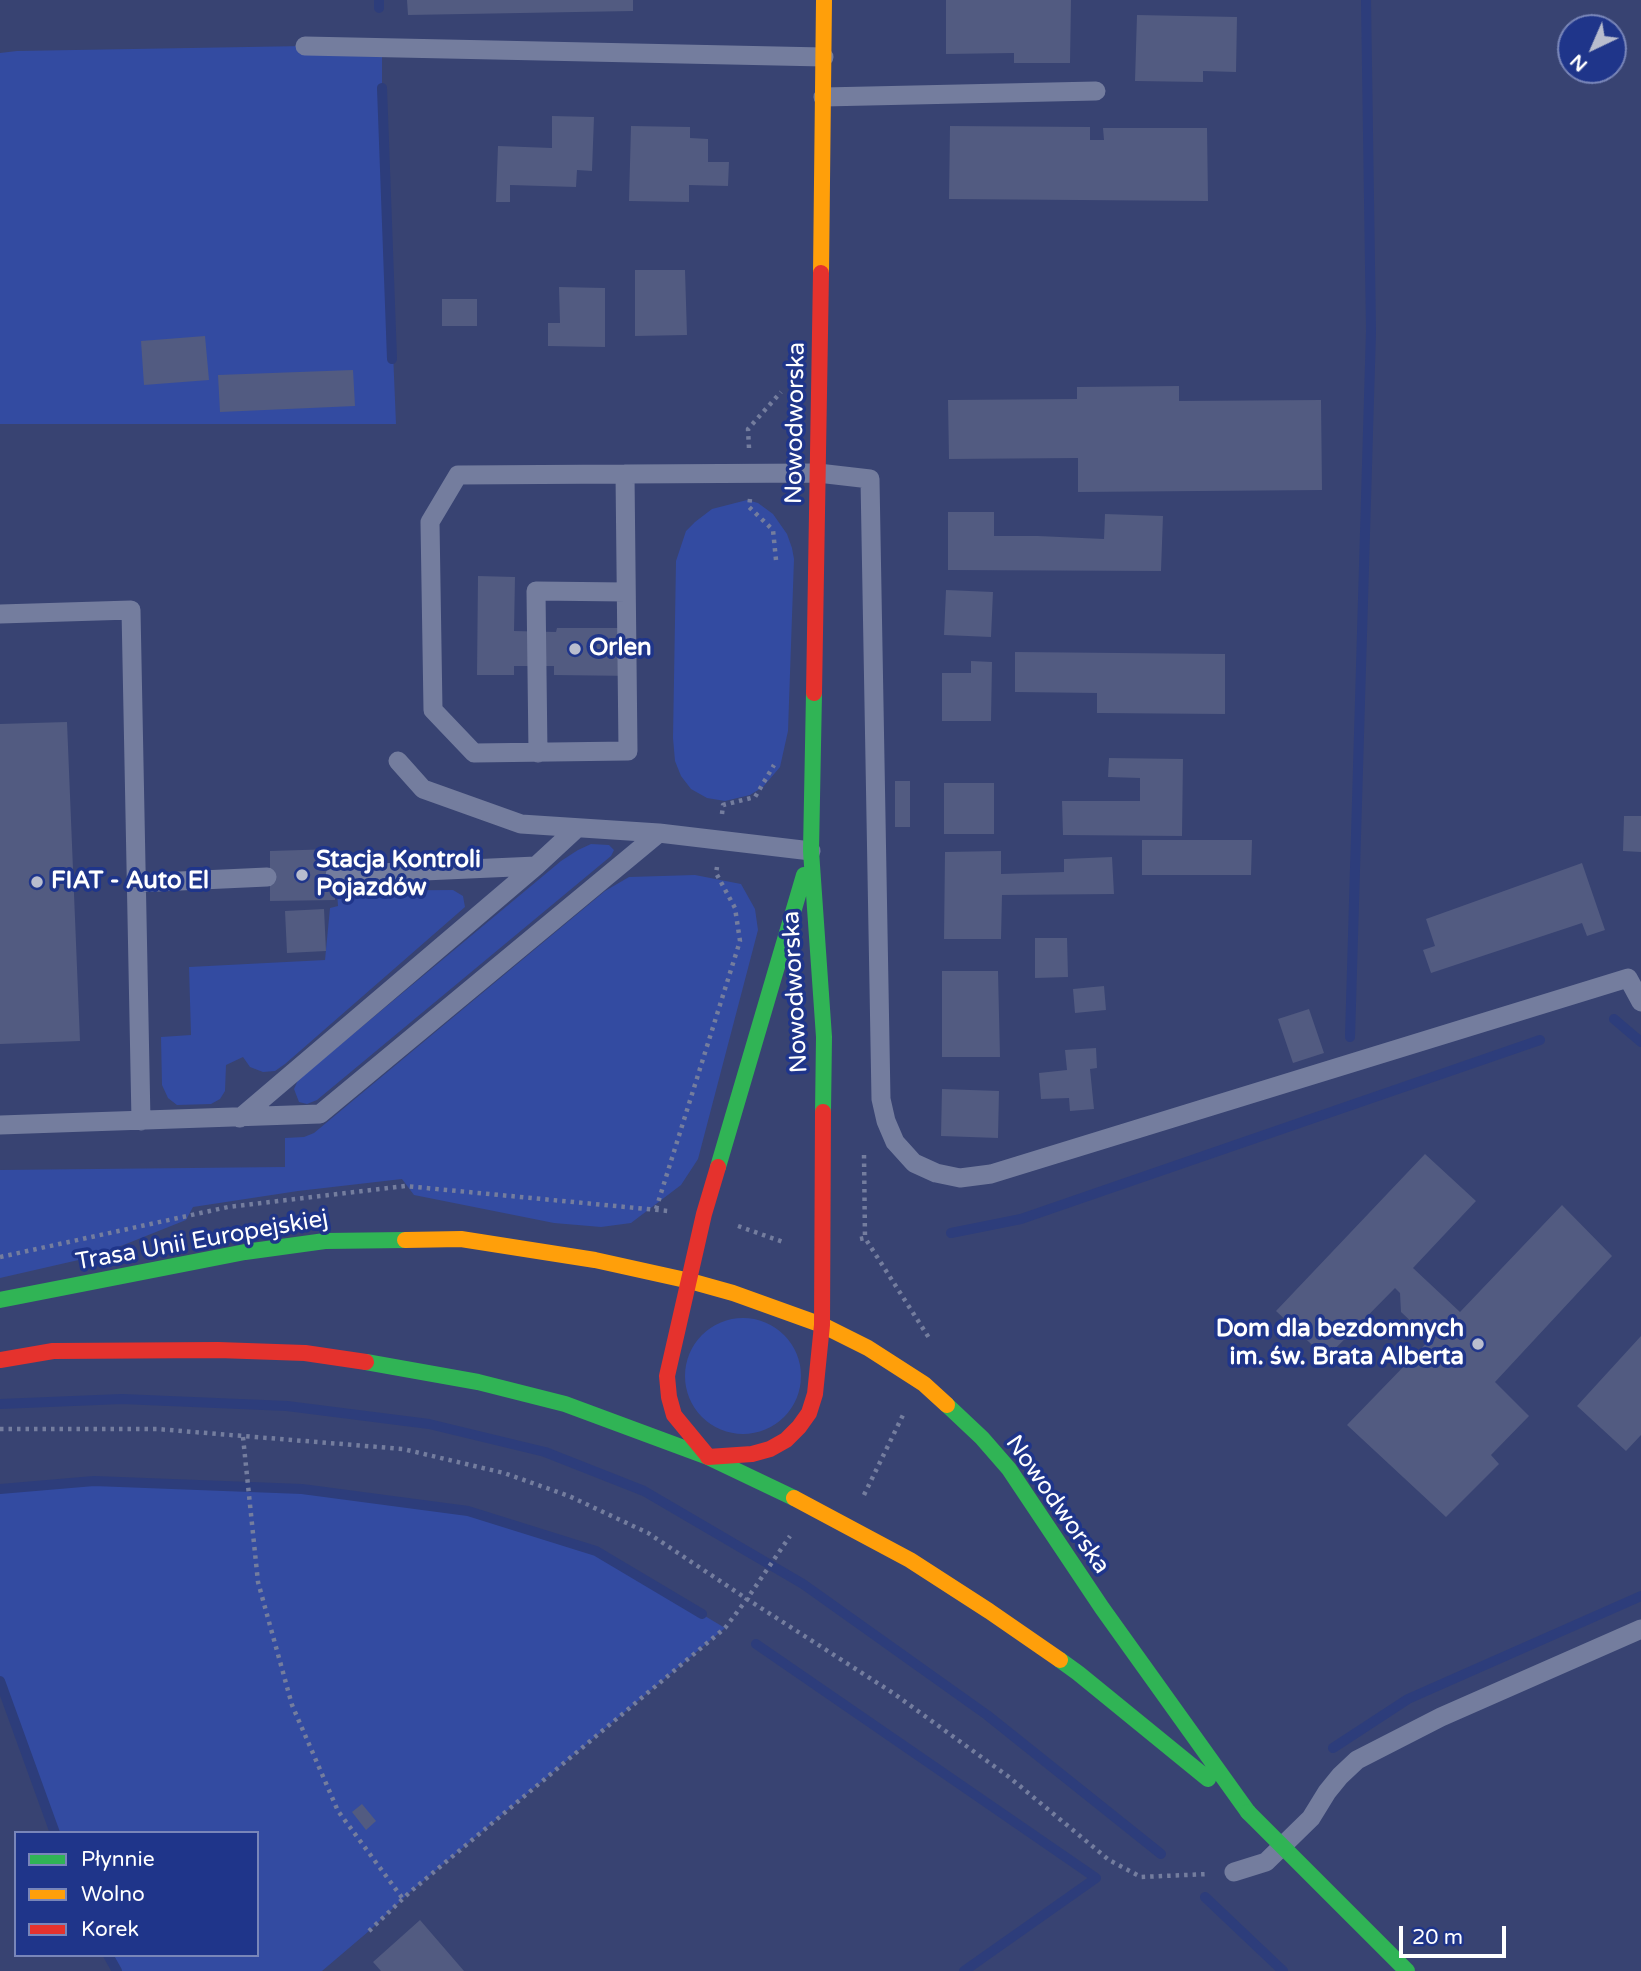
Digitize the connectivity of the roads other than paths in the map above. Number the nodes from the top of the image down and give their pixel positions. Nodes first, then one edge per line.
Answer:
1 (824, 0) edge
2 (305, 47) dead end
3 (824, 57) junction
4 (1096, 91) dead end
5 (823, 97) junction
6 (818, 472) junction
7 (625, 474) junction
8 (626, 592) junction
9 (0, 614) edge
10 (538, 753) junction
11 (398, 761) dead end
12 (576, 829) junction
13 (659, 834) junction
14 (811, 851) junction
15 (536, 866) junction
16 (335, 875) dead end
17 (267, 877) dead end
18 (136, 883) junction
19 (1641, 1002) edge
20 (240, 1118) junction
21 (141, 1121) junction
22 (0, 1125) edge
23 (690, 1282) junction
24 (0, 1300) edge
25 (822, 1325) junction
26 (0, 1360) edge
27 (708, 1457) junction
28 (1641, 1629) edge
29 (1248, 1812) junction
30 (1234, 1872) road end
31 (1407, 1971) edge

1 - 3 main road, Nowodworska
2 - 3 lane
3 - 5 main road, Nowodworska
4 - 5 lane
5 - 6 main road, Nowodworska
6 - 7 lane
6 - 14 main road, Nowodworska
6 - 19 lane
7 - 8 lane
7 - 10 lane
8 - 10 lane
8 - 10 lane
9 - 18 lane
11 - 12 lane
12 - 13 lane
12 - 15 lane
13 - 14 lane
13 - 20 lane
14 - 23 main road
14 - 25 main road, Nowodworska
15 - 16 lane
15 - 20 lane
17 - 18 lane
18 - 21 lane
20 - 21 lane
21 - 22 lane
23 - 24 main road, Trasa Unii Europejskiej
23 - 25 main road, Trasa Unii Europejskiej
23 - 27 main road
25 - 27 main road
25 - 29 main road, Nowodworska
26 - 27 main road
27 - 29 main road, Nowodworska
28 - 30 lane
29 - 31 main road, Nowodworska, bridge

